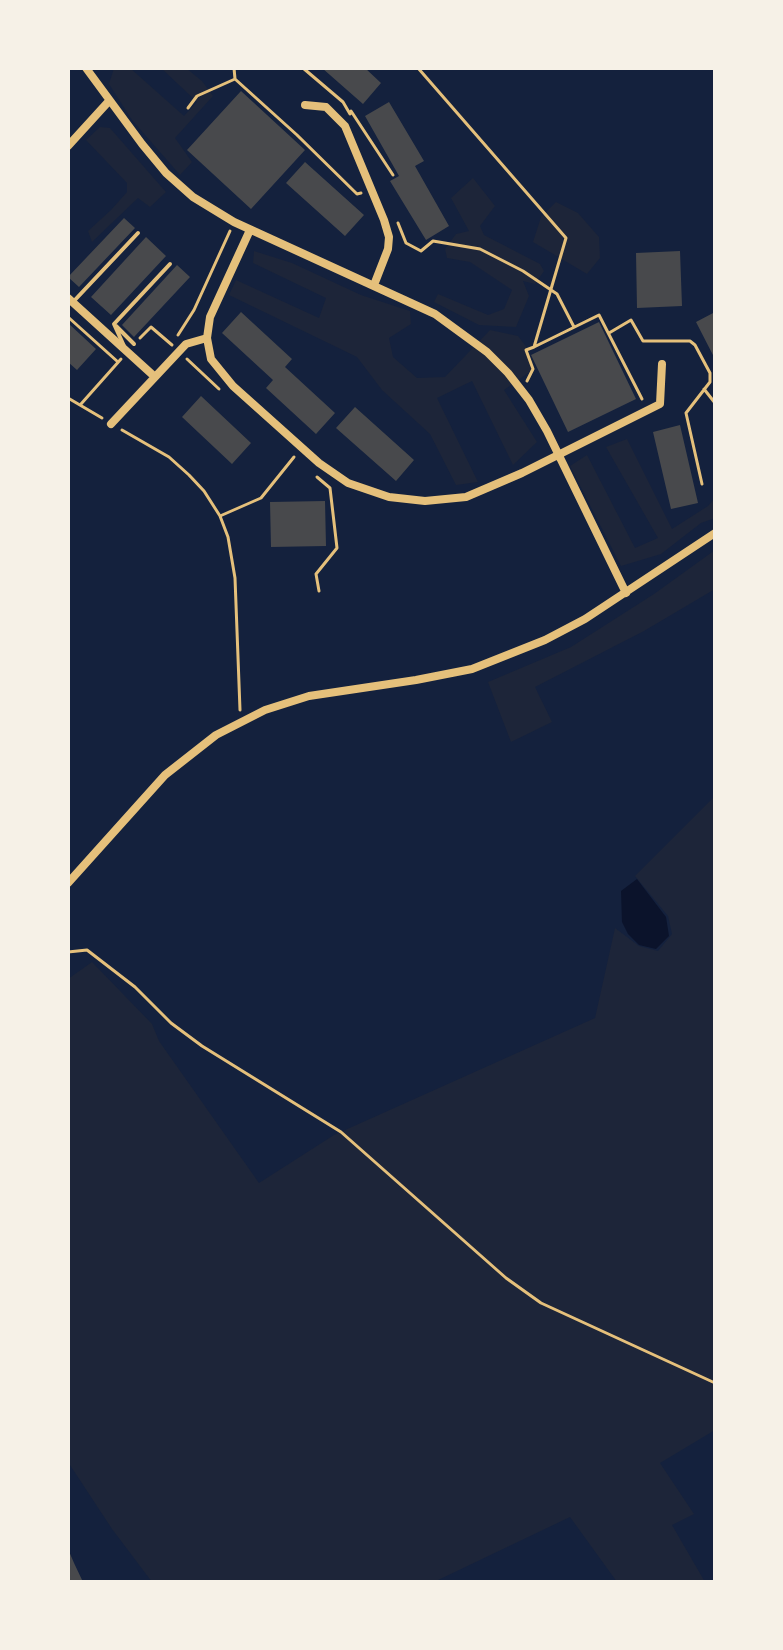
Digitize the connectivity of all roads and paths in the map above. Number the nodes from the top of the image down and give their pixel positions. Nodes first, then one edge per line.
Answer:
1 (86, 68) edge
2 (234, 68) edge
3 (303, 68) edge
4 (418, 68) edge
5 (94, 73) edge
6 (235, 79) junction
7 (109, 101) junction
8 (305, 105) dead end
9 (347, 106) junction
10 (188, 108) dead end
11 (358, 132) dead end
12 (68, 146) edge
13 (393, 175) dead end
14 (371, 191) junction
15 (394, 214) dead end
16 (234, 222) junction
17 (250, 230) junction
18 (138, 233) dead end
19 (170, 264) dead end
20 (374, 285) junction
21 (551, 288) junction
22 (70, 300) edge
23 (68, 317) edge
24 (114, 324) junction
25 (574, 327) junction
26 (609, 333) junction
27 (207, 338) junction
28 (134, 344) joint
29 (534, 347) junction
30 (176, 348) junction
31 (127, 352) junction
32 (118, 362) junction
33 (662, 364) dead end
34 (155, 377) junction
35 (704, 389) junction
36 (521, 391) junction
37 (226, 396) dead end
38 (68, 398) edge
39 (715, 403) edge
40 (81, 404) junction
41 (645, 405) dead end
42 (111, 424) junction
43 (286, 450) dead end
44 (559, 455) junction
45 (318, 478) dead end
46 (702, 484) dead end
47 (220, 516) junction
48 (715, 533) edge
49 (319, 591) dead end
50 (626, 593) junction
51 (240, 722) junction
52 (68, 883) edge
53 (68, 952) edge
54 (715, 1383) edge

1 - 5 street
2 - 6 path
3 - 9 path
4 - 21 path
5 - 7 street
6 - 10 path
6 - 14 path
7 - 12 street
7 - 16 street
8 - 14 street
9 - 11 path
9 - 13 path
14 - 20 street
15 - 21 path
16 - 17 street
16 - 30 path
17 - 20 street
17 - 27 street
18 - 22 lane
19 - 24 lane
20 - 36 street
21 - 25 path
21 - 29 path
22 - 31 street
23 - 32 path
24 - 28 lane
24 - 31 lane
25 - 26 path
25 - 29 path
26 - 35 path
26 - 41 path
27 - 30 street
27 - 44 street
28 - 30 path
29 - 36 path
30 - 34 street
30 - 37 path
31 - 32 path
31 - 34 street
32 - 40 path
33 - 44 street
34 - 42 street
35 - 39 path
35 - 46 path
36 - 44 street
38 - 40 path
40 - 42 path
42 - 47 path
43 - 47 path
44 - 50 street
45 - 49 path
47 - 51 path
48 - 50 street
50 - 51 street
51 - 52 street
53 - 54 path

